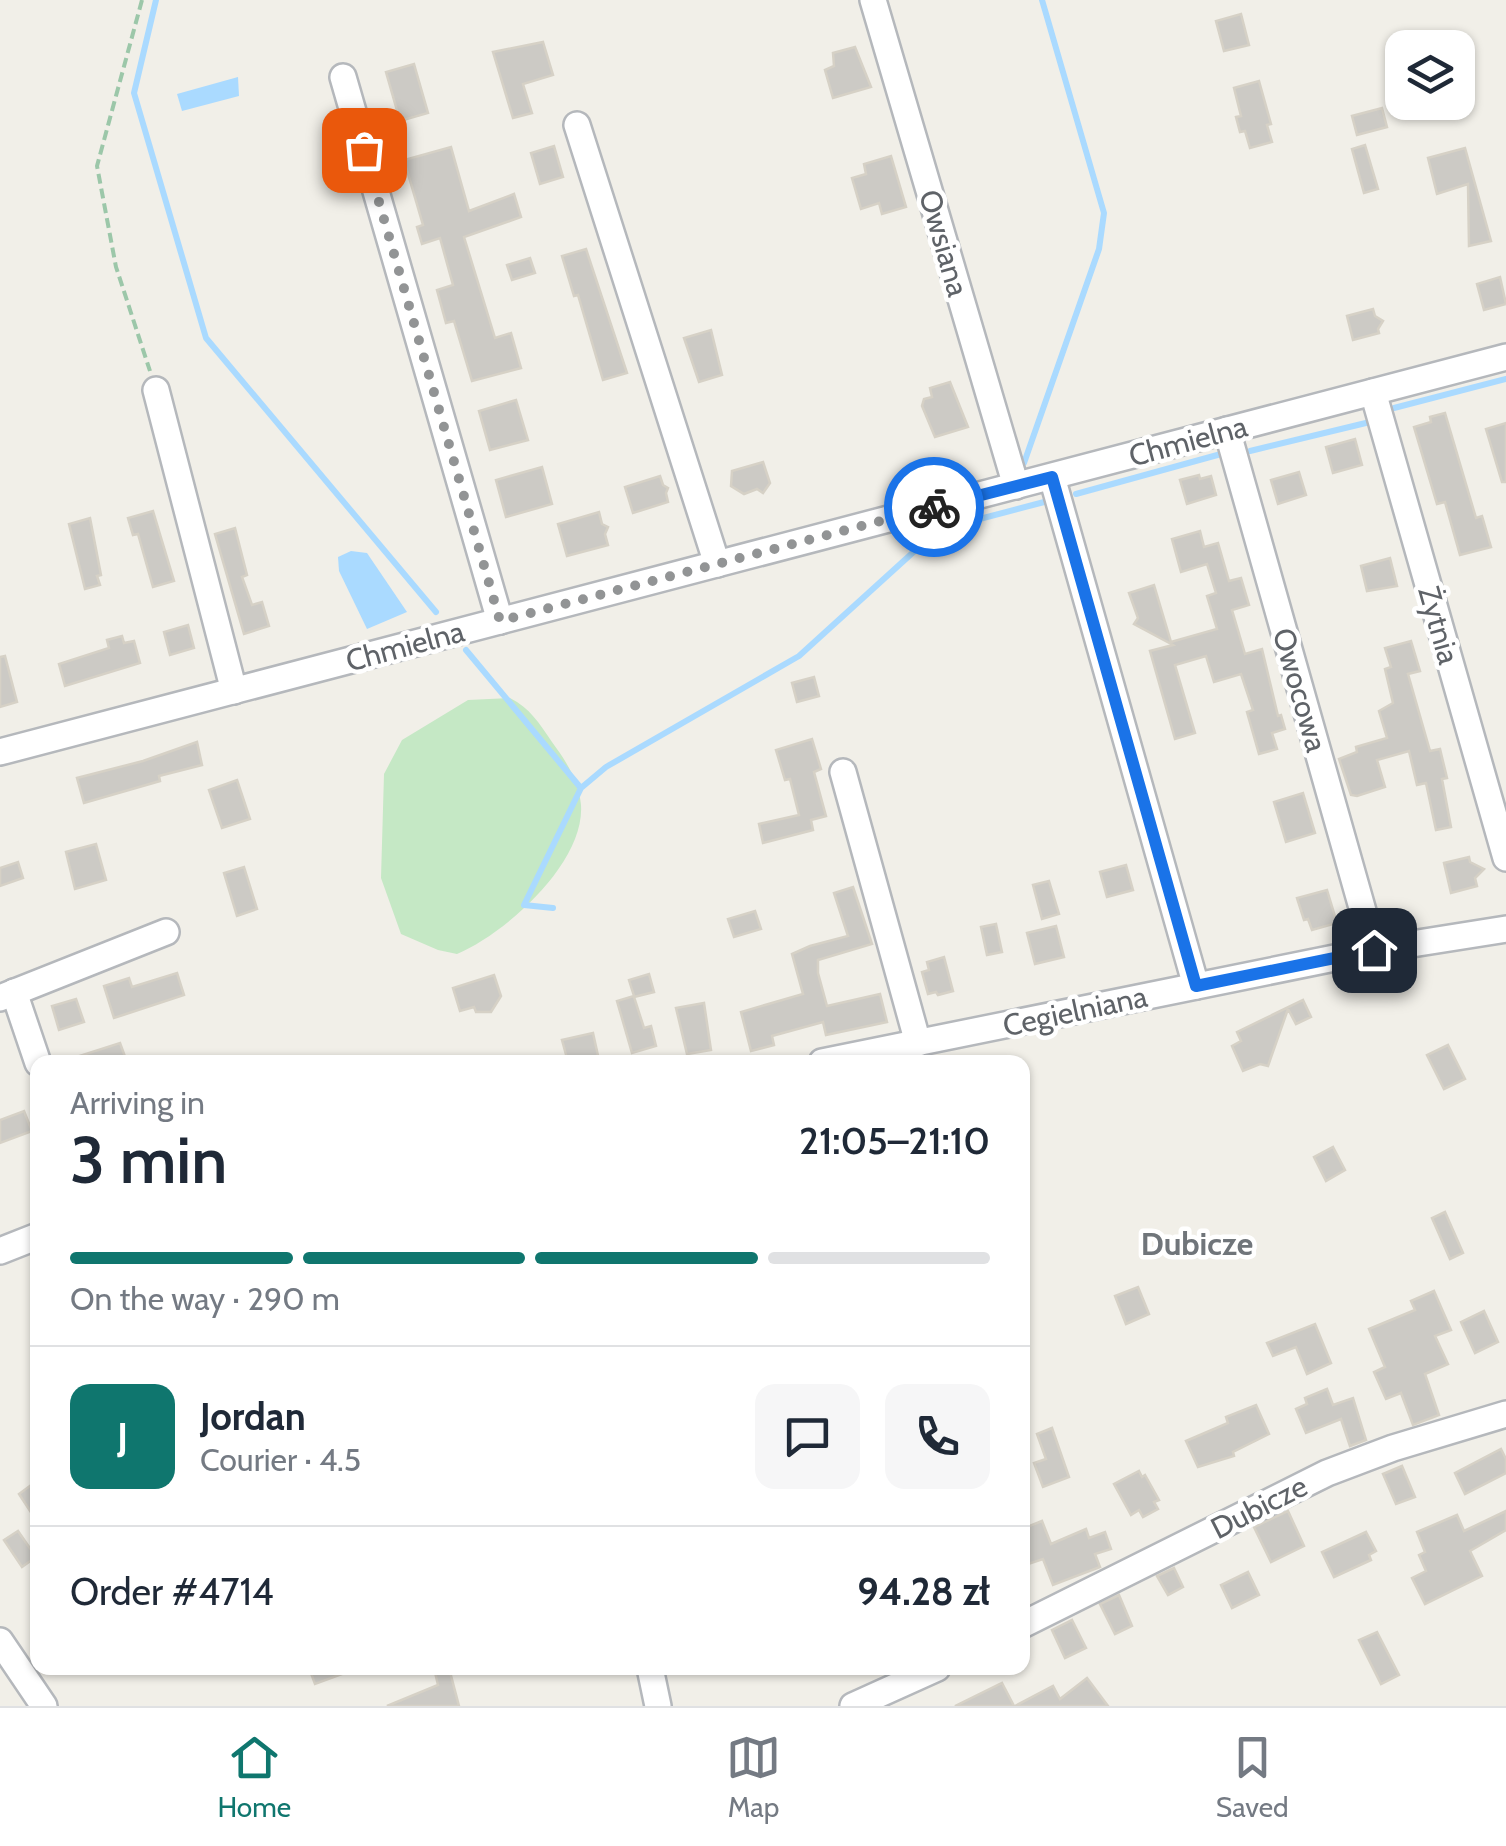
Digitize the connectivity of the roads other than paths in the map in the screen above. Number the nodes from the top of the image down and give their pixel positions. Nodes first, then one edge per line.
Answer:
1 (873, 0) edge
2 (343, 77) dead end
3 (577, 124) dead end
4 (1506, 357) edge
5 (156, 390) road end
6 (1373, 392) junction
7 (1227, 430) junction
8 (1052, 477) junction
9 (1016, 486) junction
10 (716, 564) junction
11 (500, 621) junction
12 (234, 691) junction
13 (0, 752) edge
14 (843, 772) dead end
15 (1506, 858) edge
16 (1506, 929) edge
17 (166, 932) dead end
18 (1374, 950) junction
19 (1196, 986) junction
20 (7, 995) edge
21 (918, 1043) junction
22 (34, 1055) edge
23 (857, 1055) edge
24 (30, 1239) edge
25 (0, 1250) edge
26 (1506, 1414) edge
27 (1030, 1621) edge
28 (0, 1641) edge
29 (651, 1675) edge
30 (922, 1675) edge
31 (44, 1706) edge
32 (658, 1706) edge
33 (853, 1706) edge

1 - 9 street, Owsiana
2 - 11 street
3 - 10 street
4 - 6 street, Chmielna
5 - 12 street
6 - 7 street, Chmielna
6 - 15 street, Żytnia
7 - 8 street, Chmielna
7 - 18 street, Owocowa
8 - 9 street, Chmielna
8 - 19 street
9 - 10 street, Chmielna
10 - 11 street, Chmielna
11 - 12 street, Chmielna
12 - 13 street, Chmielna
14 - 21 street
16 - 18 street, Cegielniana
17 - 20 street
18 - 19 street, Cegielniana
19 - 21 street, Cegielniana
20 - 22 street
21 - 23 street, Cegielniana
24 - 25 street
26 - 27 street, Dubicze
28 - 31 street
29 - 32 street
30 - 33 street

